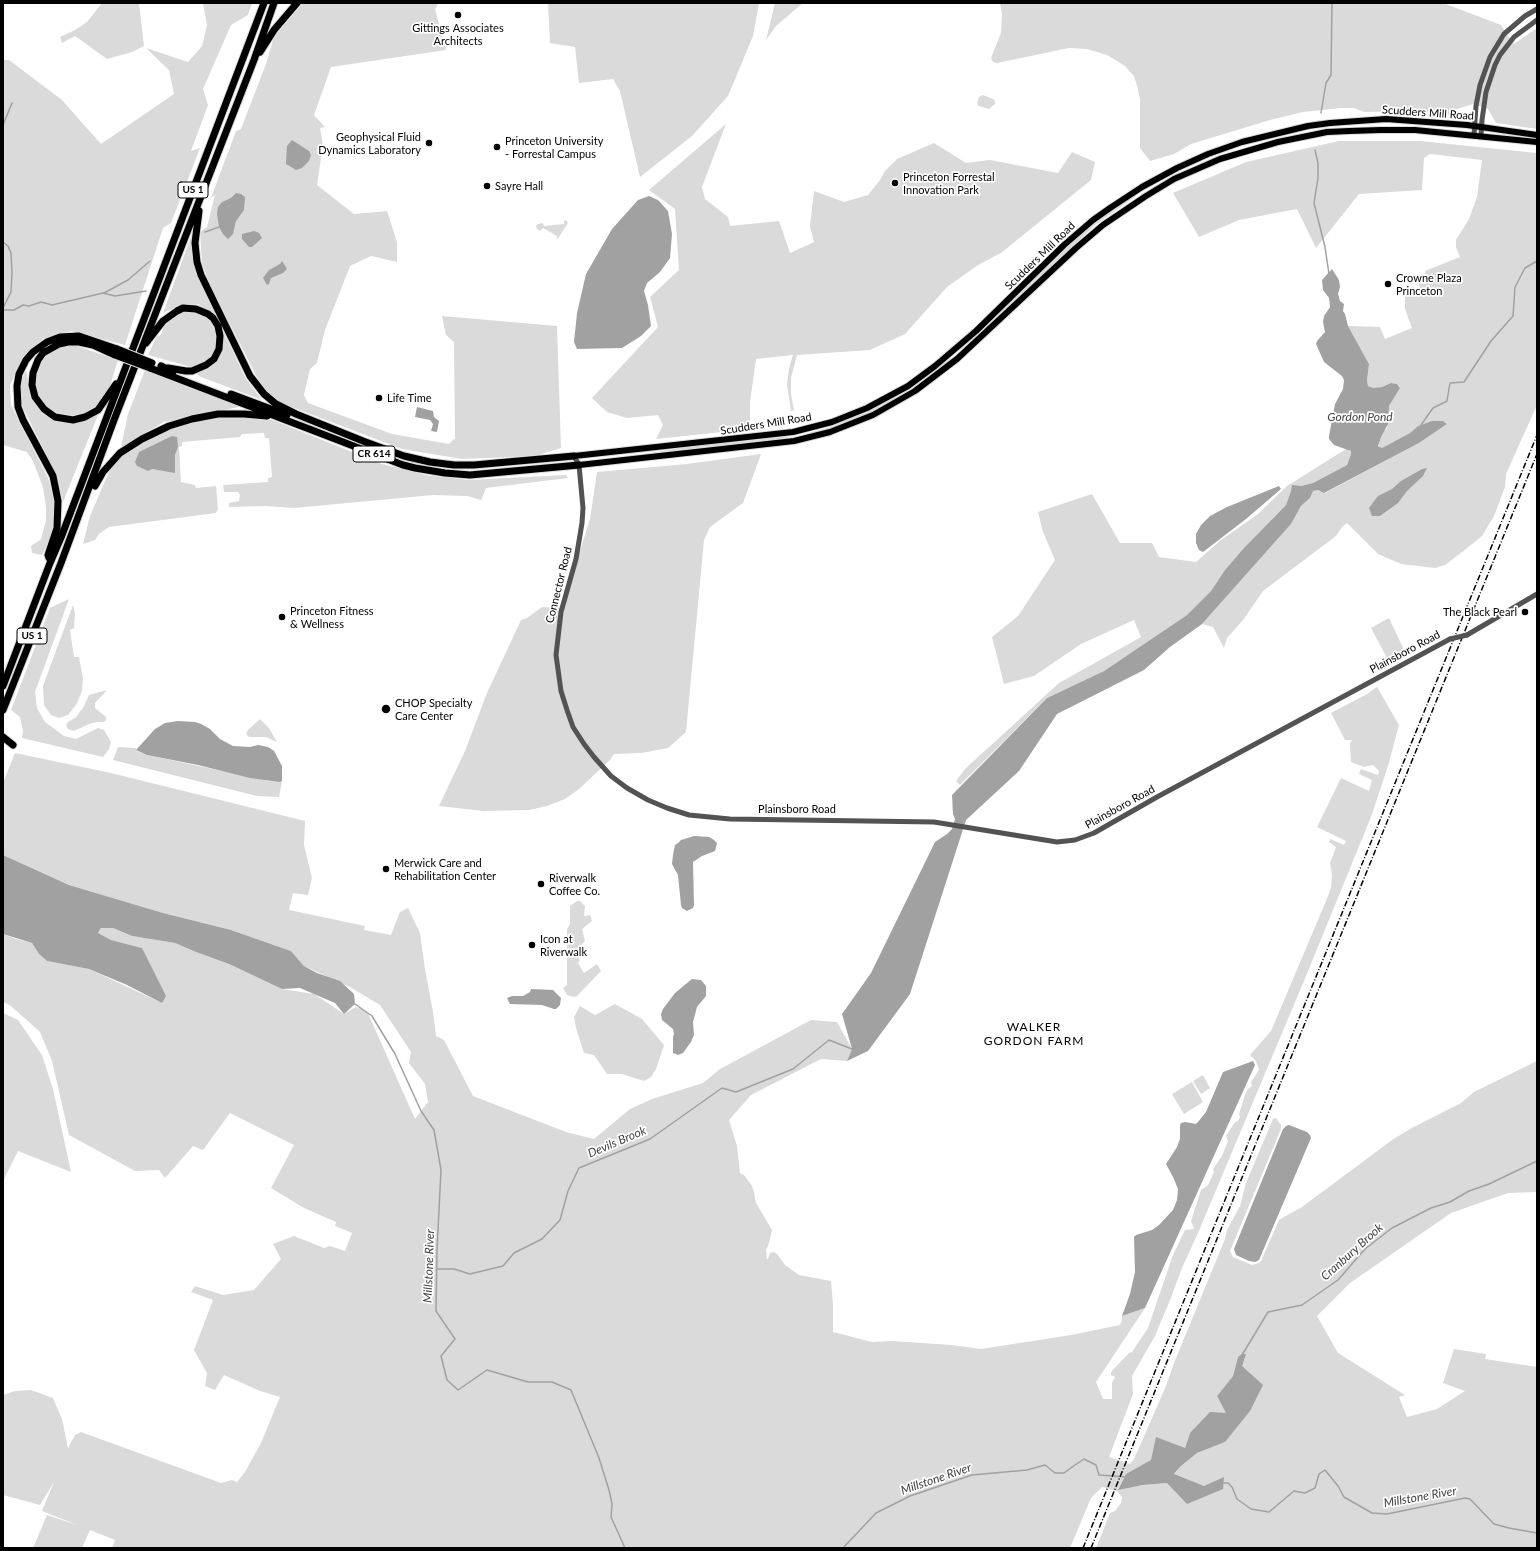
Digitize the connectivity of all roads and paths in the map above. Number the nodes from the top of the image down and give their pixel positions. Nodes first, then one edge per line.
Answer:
1 (264, 3) edge
2 (274, 3) edge
3 (297, 3) edge
4 (1537, 9) edge
5 (1537, 20) edge
6 (254, 60) junction
7 (1474, 126) junction
8 (1482, 127) junction
9 (1537, 135) edge
10 (1478, 136) junction
11 (1537, 142) edge
12 (202, 195) junction
13 (142, 348) junction
14 (116, 352) junction
15 (151, 365) junction
16 (161, 366) junction
17 (121, 378) junction
18 (277, 417) junction
19 (363, 441) junction
20 (583, 455) junction
21 (574, 456) junction
22 (579, 465) junction
23 (86, 499) junction
24 (50, 563) junction
25 (1537, 594) edge
26 (3, 686) edge
27 (3, 710) edge
28 (3, 737) edge
29 (3, 745) edge
30 (605, 769) joint

1 - 17 highway, US 1
2 - 6 highway, US 1
3 - 6 highway
4 - 7 street
5 - 8 street
6 - 12 highway, US 1
7 - 8 main road, Scudders Mill Road / CR 614
7 - 10 street
7 - 20 main road, Scudders Mill Road / CR 614
8 - 9 main road, Scudders Mill Road / CR 614
8 - 10 street
10 - 11 main road, Scudders Mill Road / CR 614
10 - 22 main road, Scudders Mill Road / CR 614
12 - 13 highway, US 1
12 - 19 highway
13 - 16 highway
13 - 23 highway, US 1
14 - 15 highway, bridge
14 - 17 highway
14 - 24 highway
15 - 16 highway
15 - 18 highway
16 - 19 highway
17 - 24 highway, US 1
18 - 22 highway, CR 614
18 - 23 highway
19 - 21 highway, CR 614
20 - 21 main road, Scudders Mill Road / CR 614
20 - 22 street
21 - 22 street
22 - 30 street, Connector Road
23 - 27 highway, US 1
24 - 26 highway, US 1
25 - 30 street, Plainsboro Road, bridge
28 - 29 highway

